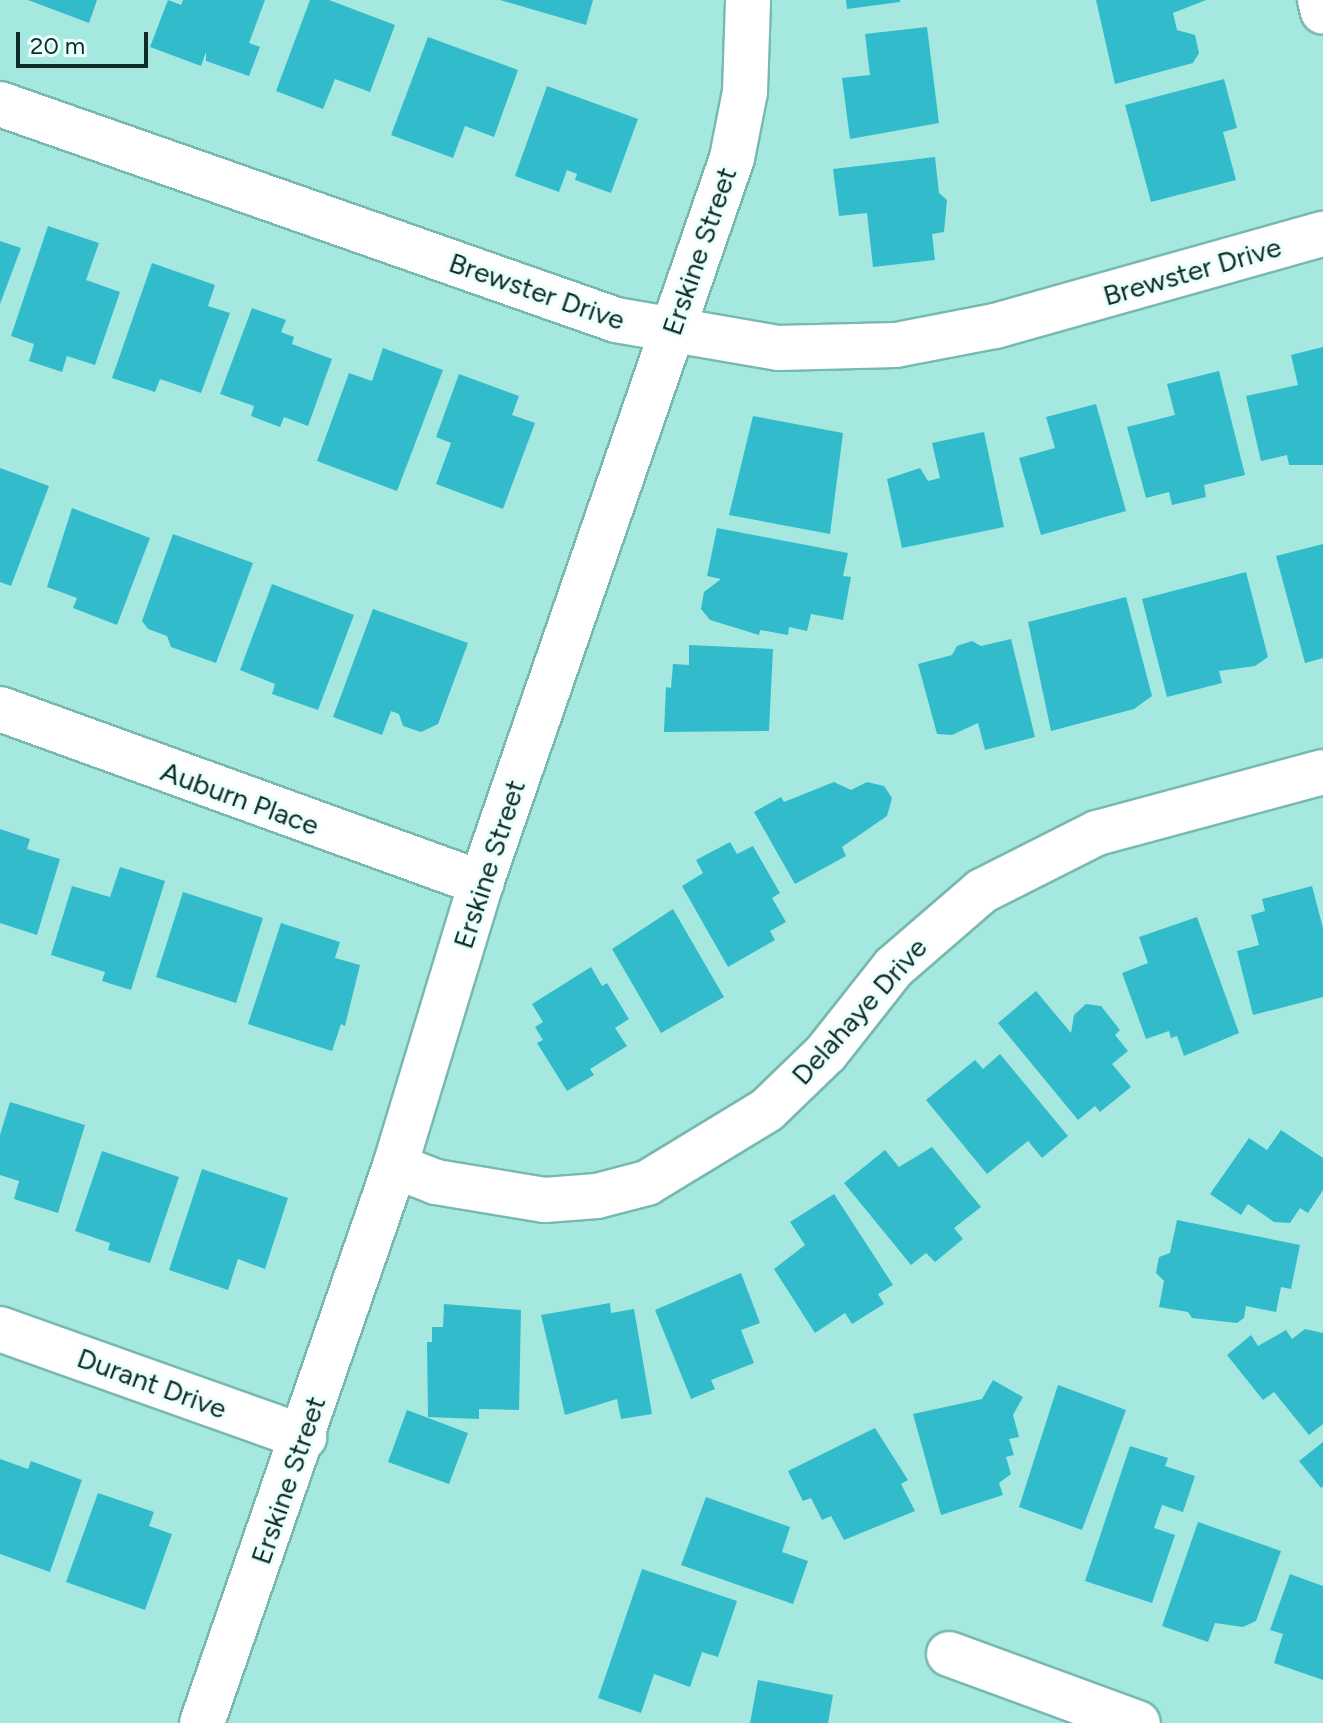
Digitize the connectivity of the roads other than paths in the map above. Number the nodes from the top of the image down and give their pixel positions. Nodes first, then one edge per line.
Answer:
1 (748, 0) edge
2 (1320, 0) edge
3 (1323, 12) edge
4 (0, 104) edge
5 (1323, 234) edge
6 (672, 332) junction
7 (0, 709) edge
8 (1323, 772) edge
9 (481, 883) junction
10 (395, 1166) junction
11 (0, 1329) edge
12 (304, 1437) junction
13 (949, 1654) dead end
14 (202, 1723) edge
15 (1138, 1723) edge

1 - 6 street, Erskine Street
2 - 3 street
4 - 6 street, Brewster Drive
5 - 6 street, Brewster Drive
6 - 9 street, Erskine Street
7 - 9 street, Auburn Place
8 - 10 street, Delahaye Drive
9 - 10 street, Erskine Street
10 - 12 street, Erskine Street
11 - 12 street, Durant Drive
12 - 14 street, Erskine Street
13 - 15 street

